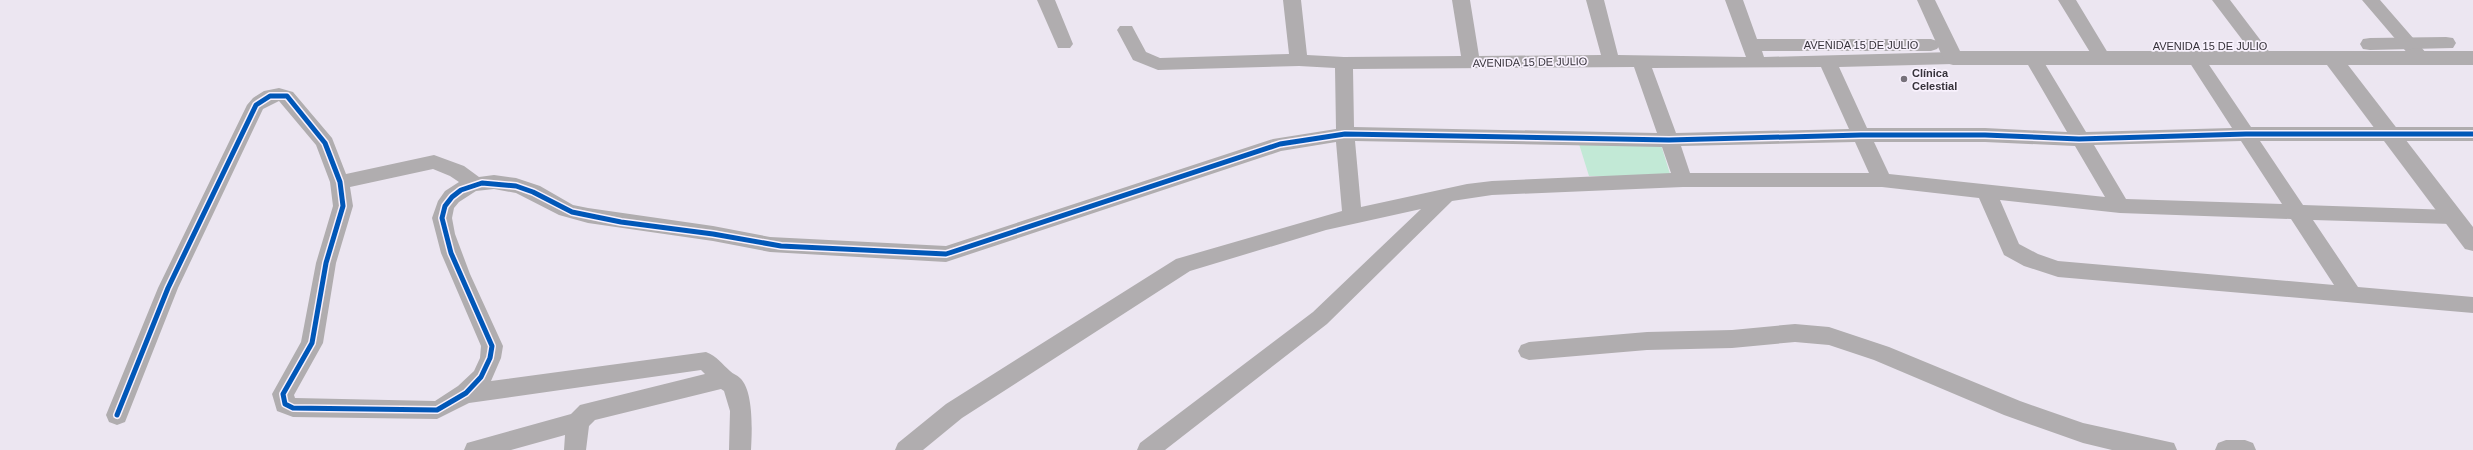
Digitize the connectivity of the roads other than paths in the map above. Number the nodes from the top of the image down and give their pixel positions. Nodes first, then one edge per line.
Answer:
1 (1046, 0) edge
2 (1292, 0) edge
3 (1462, 0) edge
4 (1595, 0) edge
5 (1734, 0) edge
6 (1926, 0) edge
7 (2067, 0) edge
8 (2221, 0) edge
9 (2371, 0) edge
10 (1126, 30) dead end
11 (2408, 43) junction
12 (2473, 43) edge
13 (1064, 44) dead end
14 (1751, 45) junction
15 (2098, 51) junction
16 (1950, 52) junction
17 (2261, 52) junction
18 (2195, 57) junction
19 (2033, 58) junction
20 (2421, 58) junction
21 (2473, 58) edge
22 (2333, 59) junction
23 (1299, 60) junction
24 (1611, 60) junction
25 (1641, 61) junction
26 (1827, 61) junction
27 (1344, 63) junction
28 (1472, 63) junction
29 (1758, 63) junction
30 (1345, 134) junction
31 (2246, 134) junction
32 (2473, 134) edge
33 (1861, 135) junction
34 (2390, 135) junction
35 (2079, 139) junction
36 (1669, 140) junction
37 (1683, 180) junction
38 (1882, 180) junction
39 (340, 182) junction
40 (475, 184) junction
41 (1987, 193) junction
42 (1445, 197) junction
43 (2120, 206) junction
44 (2296, 211) junction
45 (1352, 217) junction
46 (2452, 217) junction
47 (2473, 243) edge
48 (2352, 295) junction
49 (2472, 307) edge
50 (1529, 351) dead end
51 (723, 379) junction
52 (465, 394) junction
53 (117, 415) dead end
54 (578, 422) junction
55 (474, 450) edge
56 (575, 450) edge
57 (740, 450) edge
58 (906, 450) edge
59 (1148, 450) edge
60 (2166, 450) edge
61 (2226, 450) edge
62 (2245, 450) edge

1 - 13 street
2 - 23 street
3 - 28 street
4 - 24 street
5 - 14 street
6 - 16 street
7 - 15 street
8 - 17 street
9 - 11 street
10 - 23 street, AVENIDA 15 DE JULIO
11 - 12 street, AVENIDA 15 DE JULIO
11 - 17 street, AVENIDA 15 DE JULIO
11 - 20 street
14 - 16 street, AVENIDA 15 DE JULIO
14 - 29 street
15 - 16 street, AVENIDA 15 DE JULIO
15 - 17 street, AVENIDA 15 DE JULIO
15 - 18 street, AVENIDA 15 DE JULIO
15 - 19 street, AVENIDA 15 DE JULIO
16 - 19 street, AVENIDA 15 DE JULIO
16 - 26 street, AVENIDA 15 DE JULIO
17 - 18 street, AVENIDA 15 DE JULIO
17 - 22 street, AVENIDA 15 DE JULIO
18 - 31 street
19 - 35 street
20 - 21 street, AVENIDA 15 DE JULIO
20 - 22 street, AVENIDA 15 DE JULIO
22 - 34 street
23 - 27 street, AVENIDA 15 DE JULIO
24 - 25 street, AVENIDA 15 DE JULIO
24 - 28 street, AVENIDA 15 DE JULIO
25 - 29 street, AVENIDA 15 DE JULIO
25 - 36 street
26 - 29 street, AVENIDA 15 DE JULIO
26 - 33 street
27 - 28 street, AVENIDA 15 DE JULIO
27 - 30 street
30 - 36 street
30 - 40 street
30 - 45 street
31 - 34 street
31 - 35 street
31 - 44 street
32 - 34 street
33 - 35 street
33 - 36 street
33 - 38 street
34 - 46 street
35 - 43 street
36 - 37 street
37 - 38 street
37 - 42 street
38 - 41 street
39 - 40 street
39 - 52 street
39 - 53 street
40 - 52 street
41 - 43 street
41 - 48 street
42 - 45 street
42 - 59 street
43 - 44 street
44 - 46 street
44 - 48 street
45 - 58 street
46 - 47 street
48 - 49 street
50 - 60 street
51 - 52 street
51 - 54 street
51 - 57 street
54 - 55 street
54 - 56 street
61 - 62 street

